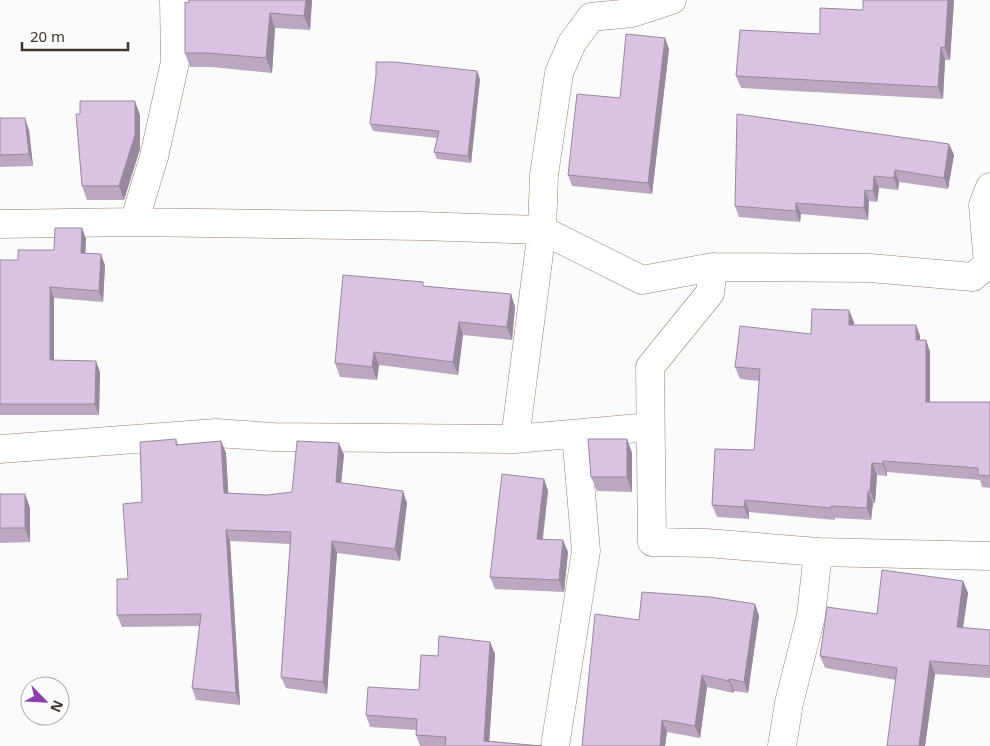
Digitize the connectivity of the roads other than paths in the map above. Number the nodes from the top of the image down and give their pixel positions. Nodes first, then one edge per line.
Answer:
1 (174, 0) edge
2 (672, 0) edge
3 (990, 187) edge
4 (134, 222) junction
5 (0, 224) edge
6 (542, 230) junction
7 (989, 264) edge
8 (712, 267) junction
9 (650, 427) junction
10 (576, 434) junction
11 (515, 439) junction
12 (0, 449) edge
13 (818, 552) junction
14 (990, 556) edge
15 (555, 746) edge
16 (782, 746) edge

1 - 4 street
2 - 6 street
3 - 7 street
4 - 5 street
4 - 6 street
6 - 8 street
6 - 11 street
7 - 8 street
8 - 9 street
9 - 10 street
9 - 13 street
10 - 11 street
10 - 15 street
11 - 12 street
13 - 14 street
13 - 16 street

